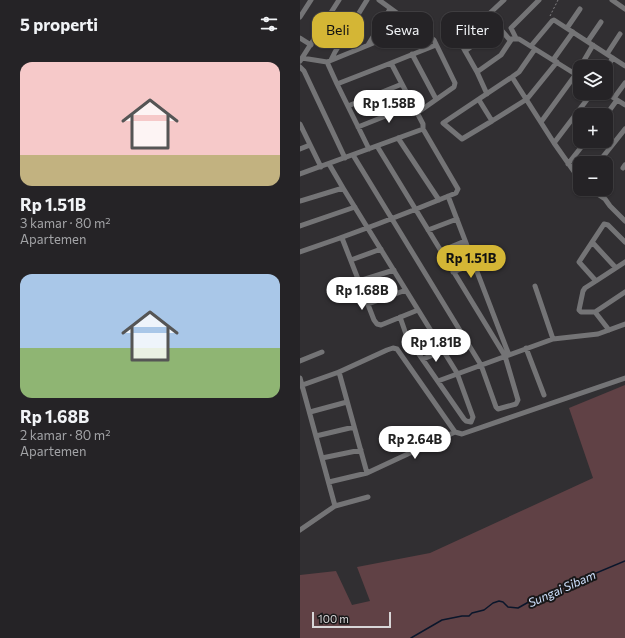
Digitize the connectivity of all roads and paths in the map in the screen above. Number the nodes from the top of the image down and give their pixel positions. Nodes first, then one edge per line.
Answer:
1 (311, 0) edge
2 (339, 0) edge
3 (368, 0) edge
4 (379, 0) edge
5 (504, 0) edge
6 (539, 0) edge
7 (558, 0) edge
8 (612, 0) edge
9 (390, 8) junction
10 (580, 9) dead end
11 (625, 9) edge
12 (396, 12) edge
13 (491, 12) edge
14 (300, 18) edge
15 (553, 20) junction
16 (601, 22) dead end
17 (567, 28) junction
18 (503, 30) edge
19 (573, 32) junction
20 (620, 34) dead end
21 (300, 38) edge
22 (433, 39) edge
23 (514, 39) junction
24 (588, 41) junction
25 (372, 43) edge
26 (311, 45) junction
27 (368, 45) junction
28 (436, 45) junction
29 (593, 45) junction
30 (533, 47) junction
31 (463, 48) edge
32 (469, 48) edge
33 (465, 51) junction
34 (412, 54) junction
35 (607, 54) junction
36 (613, 58) joint
37 (301, 59) edge
38 (586, 60) edge
39 (329, 61) junction
40 (555, 61) junction
41 (391, 63) junction
42 (625, 66) edge
43 (300, 67) edge
44 (477, 72) junction
45 (573, 73) edge
46 (512, 77) junction
47 (573, 82) edge
48 (625, 83) edge
49 (337, 84) junction
50 (402, 84) junction
51 (487, 94) junction
52 (613, 97) edge
53 (436, 99) junction
54 (527, 99) junction
55 (616, 99) junction
56 (479, 100) junction
57 (587, 100) edge
58 (413, 105) junction
59 (625, 105) edge
60 (348, 106) junction
61 (610, 108) edge
62 (417, 113) junction
63 (492, 121) junction
64 (541, 122) junction
65 (300, 124) edge
66 (358, 127) junction
67 (423, 129) junction
68 (625, 129) edge
69 (398, 138) junction
70 (554, 143) junction
71 (310, 145) junction
72 (377, 146) junction
73 (581, 148) edge
74 (300, 149) edge
75 (369, 149) junction
76 (353, 155) junction
77 (604, 156) edge
78 (345, 158) junction
79 (329, 164) junction
80 (568, 164) junction
81 (321, 167) junction
82 (573, 171) edge
83 (300, 174) edge
84 (343, 188) junction
85 (448, 196) junction
86 (600, 196) edge
87 (438, 200) junction
88 (300, 201) edge
89 (355, 207) junction
90 (415, 209) junction
91 (391, 219) junction
92 (457, 219) junction
93 (625, 221) edge
94 (300, 226) edge
95 (368, 228) junction
96 (428, 230) junction
97 (342, 238) junction
98 (465, 241) junction
99 (592, 242) junction
100 (625, 242) edge
101 (381, 249) junction
102 (441, 251) junction
103 (300, 252) edge
104 (351, 260) junction
105 (625, 262) edge
106 (474, 264) junction
107 (616, 268) junction
108 (394, 270) junction
109 (453, 272) junction
110 (359, 281) junction
111 (596, 282) junction
112 (535, 286) dead end
113 (406, 290) junction
114 (625, 292) edge
115 (368, 304) junction
116 (418, 310) junction
117 (595, 312) junction
118 (400, 318) junction
119 (625, 324) edge
120 (609, 330) junction
121 (431, 331) junction
122 (553, 339) junction
123 (409, 340) junction
124 (526, 348) junction
125 (443, 351) junction
126 (322, 352) dead end
127 (507, 356) junction
128 (423, 359) junction
129 (300, 361) edge
130 (481, 365) junction
131 (339, 372) junction
132 (457, 374) junction
133 (300, 378) edge
134 (625, 378) edge
135 (438, 381) junction
136 (301, 385) edge
137 (544, 395) dead end
138 (348, 402) junction
139 (310, 412) junction
140 (354, 427) junction
141 (455, 432) junction
142 (316, 436) junction
143 (361, 450) junction
144 (322, 458) junction
145 (367, 473) junction
146 (329, 482) junction
147 (368, 497) dead end
148 (335, 506) junction
149 (300, 530) edge

1 - 14 street
2 - 26 street
3 - 39 street
4 - 9 street
5 - 13 street
6 - 23 street
7 - 15 path
8 - 11 street
9 - 12 street
9 - 27 street
10 - 17 street
15 - 17 street
15 - 30 street
16 - 24 street
17 - 19 street
18 - 23 street
19 - 24 street
19 - 40 street
20 - 35 street
21 - 26 street
22 - 28 street
23 - 30 street
23 - 44 street
24 - 29 street
25 - 27 street
26 - 37 street
27 - 39 street
28 - 34 street
28 - 53 street
29 - 35 street
29 - 38 street
30 - 40 street
30 - 46 street
31 - 33 street
32 - 33 street
33 - 44 street
34 - 41 street
34 - 53 street
35 - 36 street
36 - 42 street
37 - 39 street
39 - 49 street
40 - 45 street
40 - 54 street
41 - 49 street
41 - 50 street
43 - 78 street
44 - 51 street
46 - 51 street
46 - 54 street
47 - 64 street
48 - 55 street
49 - 60 street
50 - 58 street
50 - 60 street
51 - 56 street
52 - 55 street
53 - 62 street
54 - 63 street
54 - 64 street
55 - 59 street
55 - 61 street
56 - 63 street
56 - 63 street
57 - 70 street
58 - 62 street
58 - 66 street
60 - 66 street
62 - 67 street
64 - 70 street
65 - 71 street
66 - 75 street
67 - 69 street
67 - 85 street
68 - 77 street
69 - 72 street
69 - 87 street
70 - 80 street
71 - 74 street
71 - 81 street
72 - 75 street
72 - 90 street
73 - 80 street
75 - 76 street
76 - 78 street
76 - 91 street
78 - 79 street
79 - 81 street
79 - 84 street
80 - 82 street
81 - 83 street
84 - 88 street
84 - 89 street
85 - 87 street
85 - 92 street
86 - 93 street
87 - 90 street
89 - 94 street
89 - 95 street
90 - 91 street
90 - 96 street
91 - 95 street
91 - 130 street
92 - 96 street
92 - 98 street
95 - 97 street
95 - 101 street
96 - 102 street
97 - 103 street
97 - 104 street
98 - 102 street
98 - 106 street
99 - 100 street
99 - 107 street
99 - 111 street
101 - 104 street
101 - 108 street
102 - 109 street
104 - 110 street
105 - 107 street
106 - 109 street
106 - 127 street
107 - 111 street
108 - 110 street
108 - 113 street
109 - 127 street
110 - 115 street
111 - 117 street
112 - 122 street
113 - 115 street
113 - 116 street
114 - 117 street
115 - 118 street
116 - 118 street
116 - 121 street
117 - 120 street
118 - 123 street
119 - 120 street
120 - 122 street
121 - 123 street
121 - 125 street
122 - 124 street
123 - 128 street
124 - 127 street
124 - 137 street
125 - 128 street
125 - 132 street
126 - 129 street
127 - 130 street
127 - 130 street
128 - 135 street
130 - 132 street
131 - 136 street
131 - 138 street
131 - 141 street
132 - 135 street
132 - 135 street
133 - 136 street
134 - 141 street
136 - 139 street
138 - 139 street
138 - 140 street
139 - 142 street
140 - 142 street
140 - 143 street
141 - 145 street
142 - 144 street
143 - 144 street
143 - 145 street
144 - 146 street
145 - 146 street
146 - 148 street
147 - 148 street
148 - 149 street

